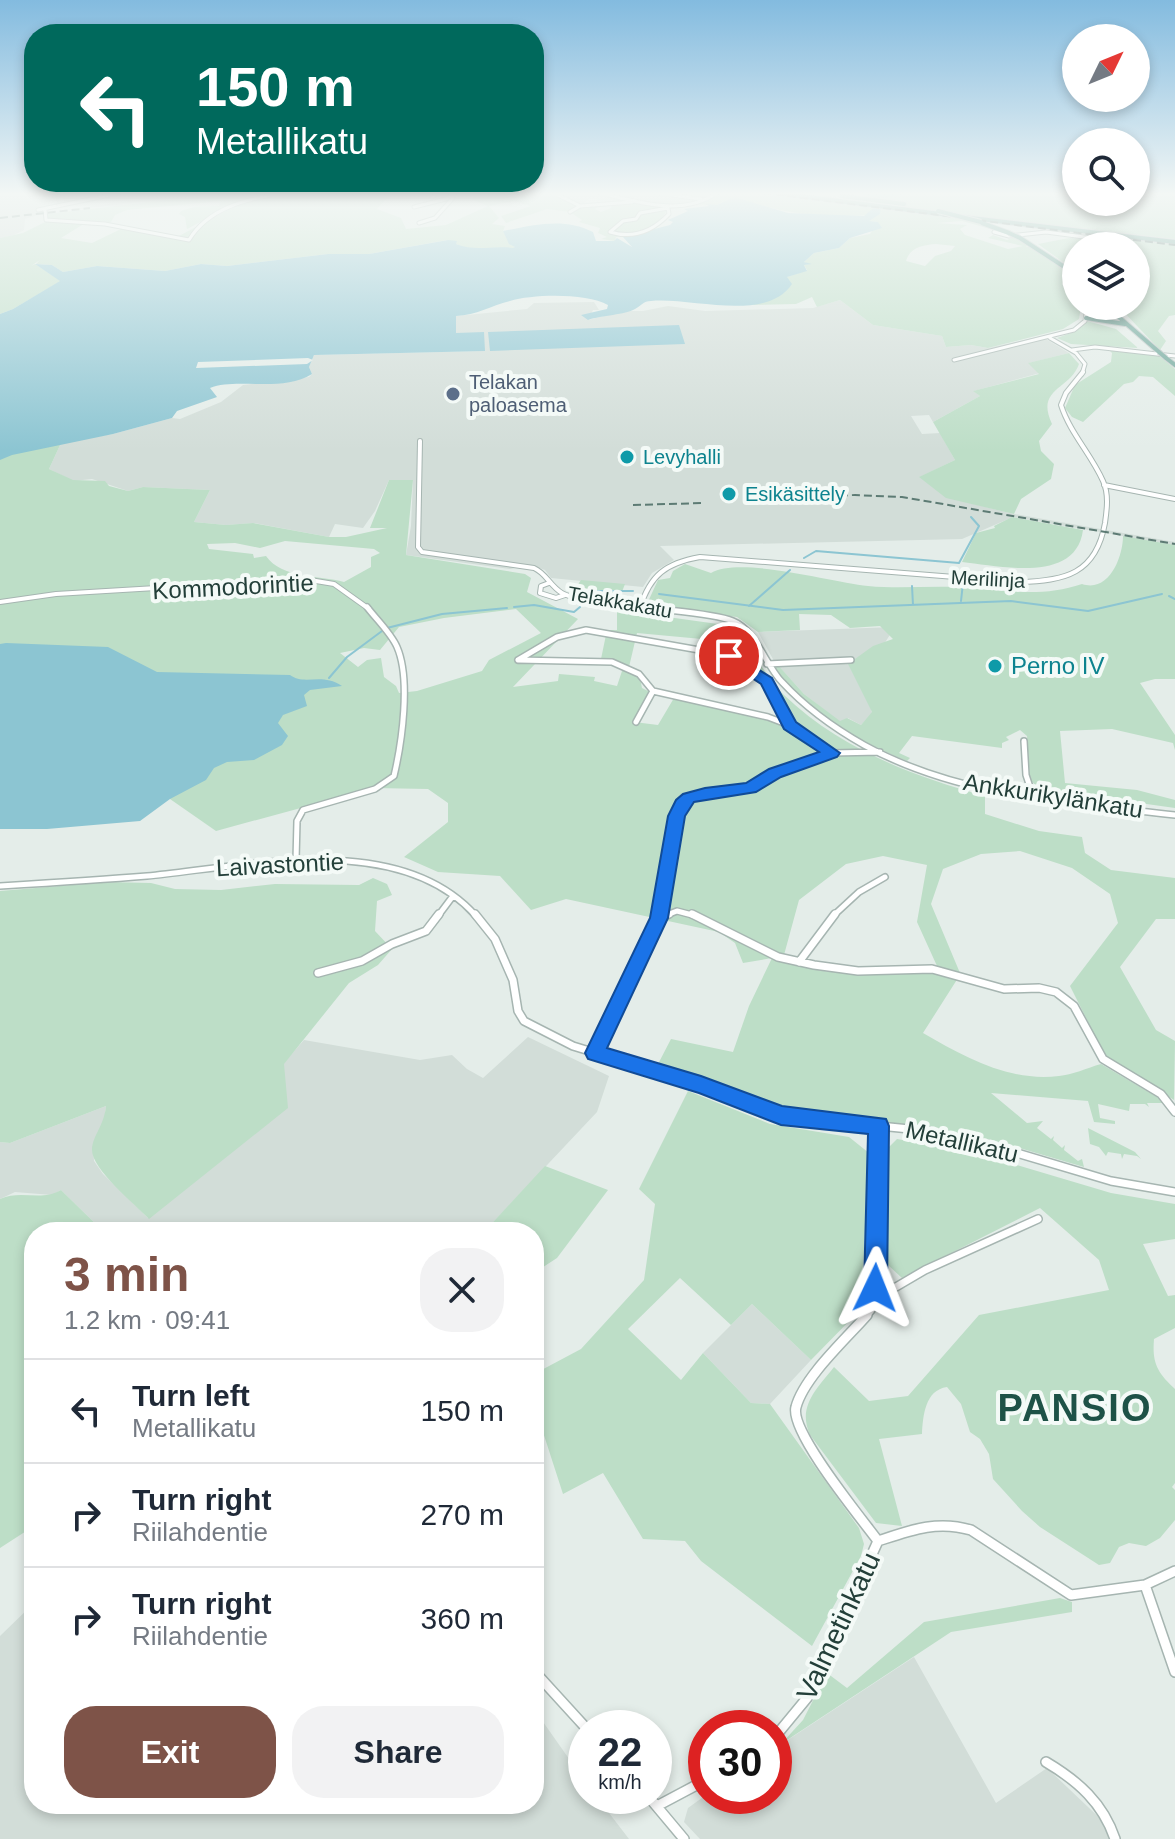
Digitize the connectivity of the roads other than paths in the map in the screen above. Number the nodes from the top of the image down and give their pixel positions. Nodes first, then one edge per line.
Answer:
1 (1084, 320) edge
2 (1098, 320) edge
3 (1122, 320) edge
4 (1128, 320) edge
5 (1128, 325) junction
6 (1141, 337) junction
7 (1050, 338) junction
8 (1071, 350) junction
9 (1175, 356) edge
10 (954, 360) dead end
11 (1175, 365) edge
12 (420, 441) dead end
13 (1104, 485) junction
14 (1175, 499) edge
15 (549, 583) junction
16 (565, 595) junction
17 (0, 602) edge
18 (640, 608) junction
19 (747, 631) joint
20 (851, 660) dead end
21 (767, 664) junction
22 (653, 691) junction
23 (636, 722) dead end
24 (790, 725) junction
25 (1024, 741) dead end
26 (880, 752) junction
27 (832, 753) junction
28 (1034, 799) junction
29 (1175, 815) edge
30 (296, 860) junction
31 (885, 877) dead end
32 (0, 886) edge
33 (453, 896) junction
34 (659, 918) junction
35 (799, 962) junction
36 (318, 973) dead end
37 (524, 1021) joint
38 (595, 1053) junction
39 (1175, 1112) edge
40 (879, 1126) junction
41 (1175, 1192) edge
42 (1038, 1219) dead end
43 (875, 1288) junction
44 (878, 1541) junction
45 (1175, 1571) edge
46 (1145, 1585) junction
47 (1175, 1672) edge
48 (544, 1682) edge
49 (570, 1710) edge
50 (792, 1716) edge
51 (1046, 1762) dead end
52 (664, 1814) edge
53 (684, 1839) edge
54 (1115, 1839) edge

1 - 7 street
2 - 5 main road
3 - 5 main road
4 - 6 main road
5 - 6 main road
6 - 11 main road, bridge
7 - 8 street
7 - 10 street
8 - 9 street
8 - 13 street, Merilinja
12 - 15 street, Telakkakatu
13 - 14 street
13 - 18 street, Merilinja
15 - 16 street, Telakkakatu
15 - 16 street
16 - 18 street, Telakkakatu
17 - 30 street, Kommodorintie
18 - 19 street, Telakkakatu
19 - 21 street, Ankkurikylänkatu
20 - 21 street
21 - 26 street, Ankkurikylänkatu
22 - 23 street
22 - 24 street
22 - 24 street
24 - 27 street
25 - 28 street
26 - 27 street
26 - 28 street, Ankkurikylänkatu
27 - 34 street
28 - 29 street, Ankkurikylänkatu
30 - 32 street, Laivastontie
30 - 33 street, Laivastontie
31 - 35 street
33 - 36 street
33 - 37 street, Laivastontie
34 - 35 street
34 - 38 street
35 - 39 street
37 - 38 street, Metallikatu
38 - 40 street, Metallikatu
40 - 41 street, Metallikatu
40 - 43 street
42 - 43 street
43 - 44 street
44 - 46 street, Valmetinkatu
44 - 50 street, Valmetinkatu
45 - 46 street, Valmetinkatu
46 - 47 street
48 - 49 street
51 - 54 street
52 - 53 street

